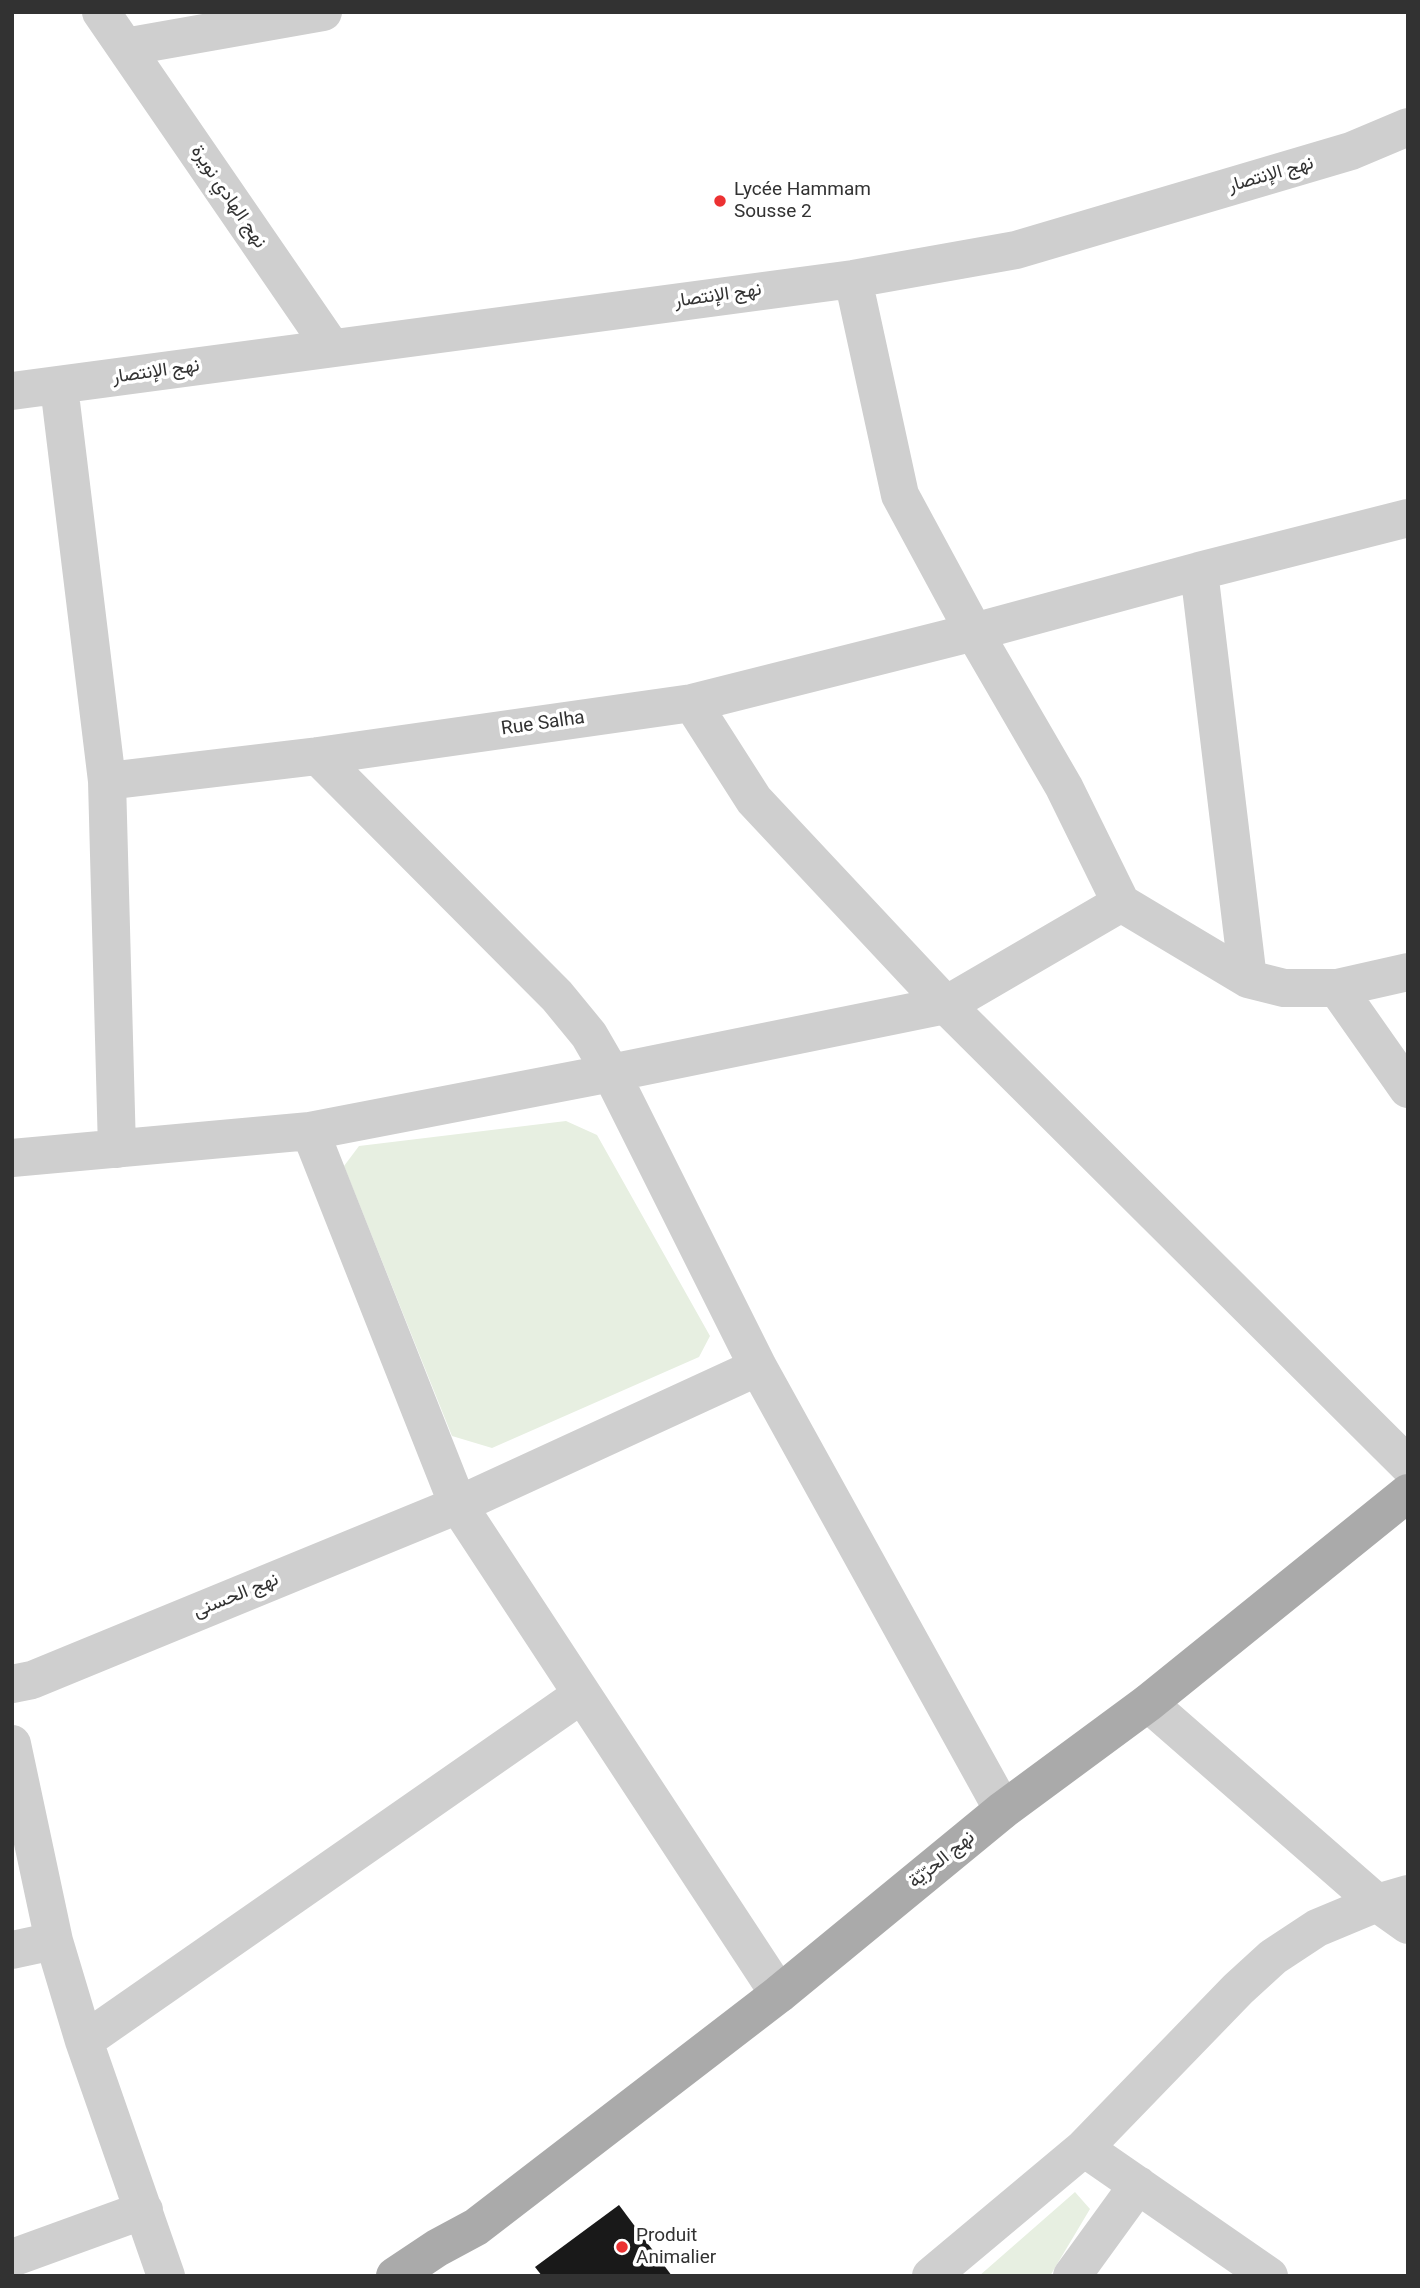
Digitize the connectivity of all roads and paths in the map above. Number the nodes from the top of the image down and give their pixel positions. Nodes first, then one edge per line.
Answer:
1 (101, 12) edge
2 (323, 12) edge
3 (125, 47) junction
4 (1408, 127) edge
5 (853, 279) junction
6 (331, 348) junction
7 (59, 386) junction
8 (12, 391) edge
9 (1408, 518) edge
10 (1199, 571) junction
11 (974, 632) junction
12 (692, 703) junction
13 (318, 755) junction
14 (107, 781) junction
15 (1121, 903) junction
16 (1408, 972) edge
17 (1248, 979) junction
18 (1337, 988) junction
19 (946, 1005) junction
20 (611, 1073) junction
21 (1408, 1089) edge
22 (310, 1131) junction
23 (117, 1149) junction
24 (12, 1158) edge
25 (758, 1367) junction
26 (1408, 1465) edge
27 (1408, 1493) edge
28 (458, 1505) junction
29 (12, 1684) edge
30 (581, 1695) junction
31 (1148, 1703) junction
32 (12, 1744) edge
33 (1003, 1811) junction
34 (1393, 1898) edge
35 (1408, 1925) edge
36 (54, 1941) junction
37 (12, 1950) edge
38 (779, 1994) junction
39 (84, 2040) junction
40 (1084, 2148) junction
41 (1138, 2185) junction
42 (144, 2210) junction
43 (476, 2227) junction
44 (12, 2258) edge
45 (166, 2276) edge
46 (396, 2276) edge
47 (433, 2276) edge
48 (931, 2276) edge
49 (1072, 2276) edge
50 (1269, 2276) edge

1 - 3 street, نهج الهادي نويرة
2 - 3 street
3 - 6 street, نهج الهادي نويرة
4 - 5 street, نهج الإنتصار
5 - 6 street, نهج الإنتصار
5 - 11 street
6 - 7 street, نهج الإنتصار
7 - 8 street, نهج الإنتصار
7 - 14 street
9 - 10 street, Rue Salha
10 - 11 street, Rue Salha
10 - 17 street
11 - 12 street, Rue Salha
11 - 15 street
12 - 13 street, Rue Salha
12 - 19 street
13 - 14 street, Rue Salha
13 - 20 street
14 - 23 street
15 - 17 street
15 - 19 street
16 - 18 street
17 - 18 street
18 - 21 street
19 - 20 street
19 - 26 street
20 - 22 street
20 - 25 street
22 - 23 street
22 - 28 street
23 - 24 street
25 - 28 street, نهج الحسنى
25 - 33 street
27 - 31 main road, نهج الحرّيّة
28 - 29 street, نهج الحسنى
28 - 30 street
30 - 38 street
30 - 39 street
31 - 33 main road, نهج الحرّيّة
31 - 34 street
32 - 36 street
33 - 38 main road, نهج الحرّيّة
34 - 35 street
34 - 40 street
36 - 37 street
36 - 39 street
38 - 43 main road, نهج الحرّيّة
39 - 42 street
40 - 41 street
40 - 48 street
41 - 49 street
41 - 50 street
42 - 44 street
42 - 45 street
43 - 46 main road, نهج الحرّيّة
43 - 47 main road, نهج الحرّيّة

